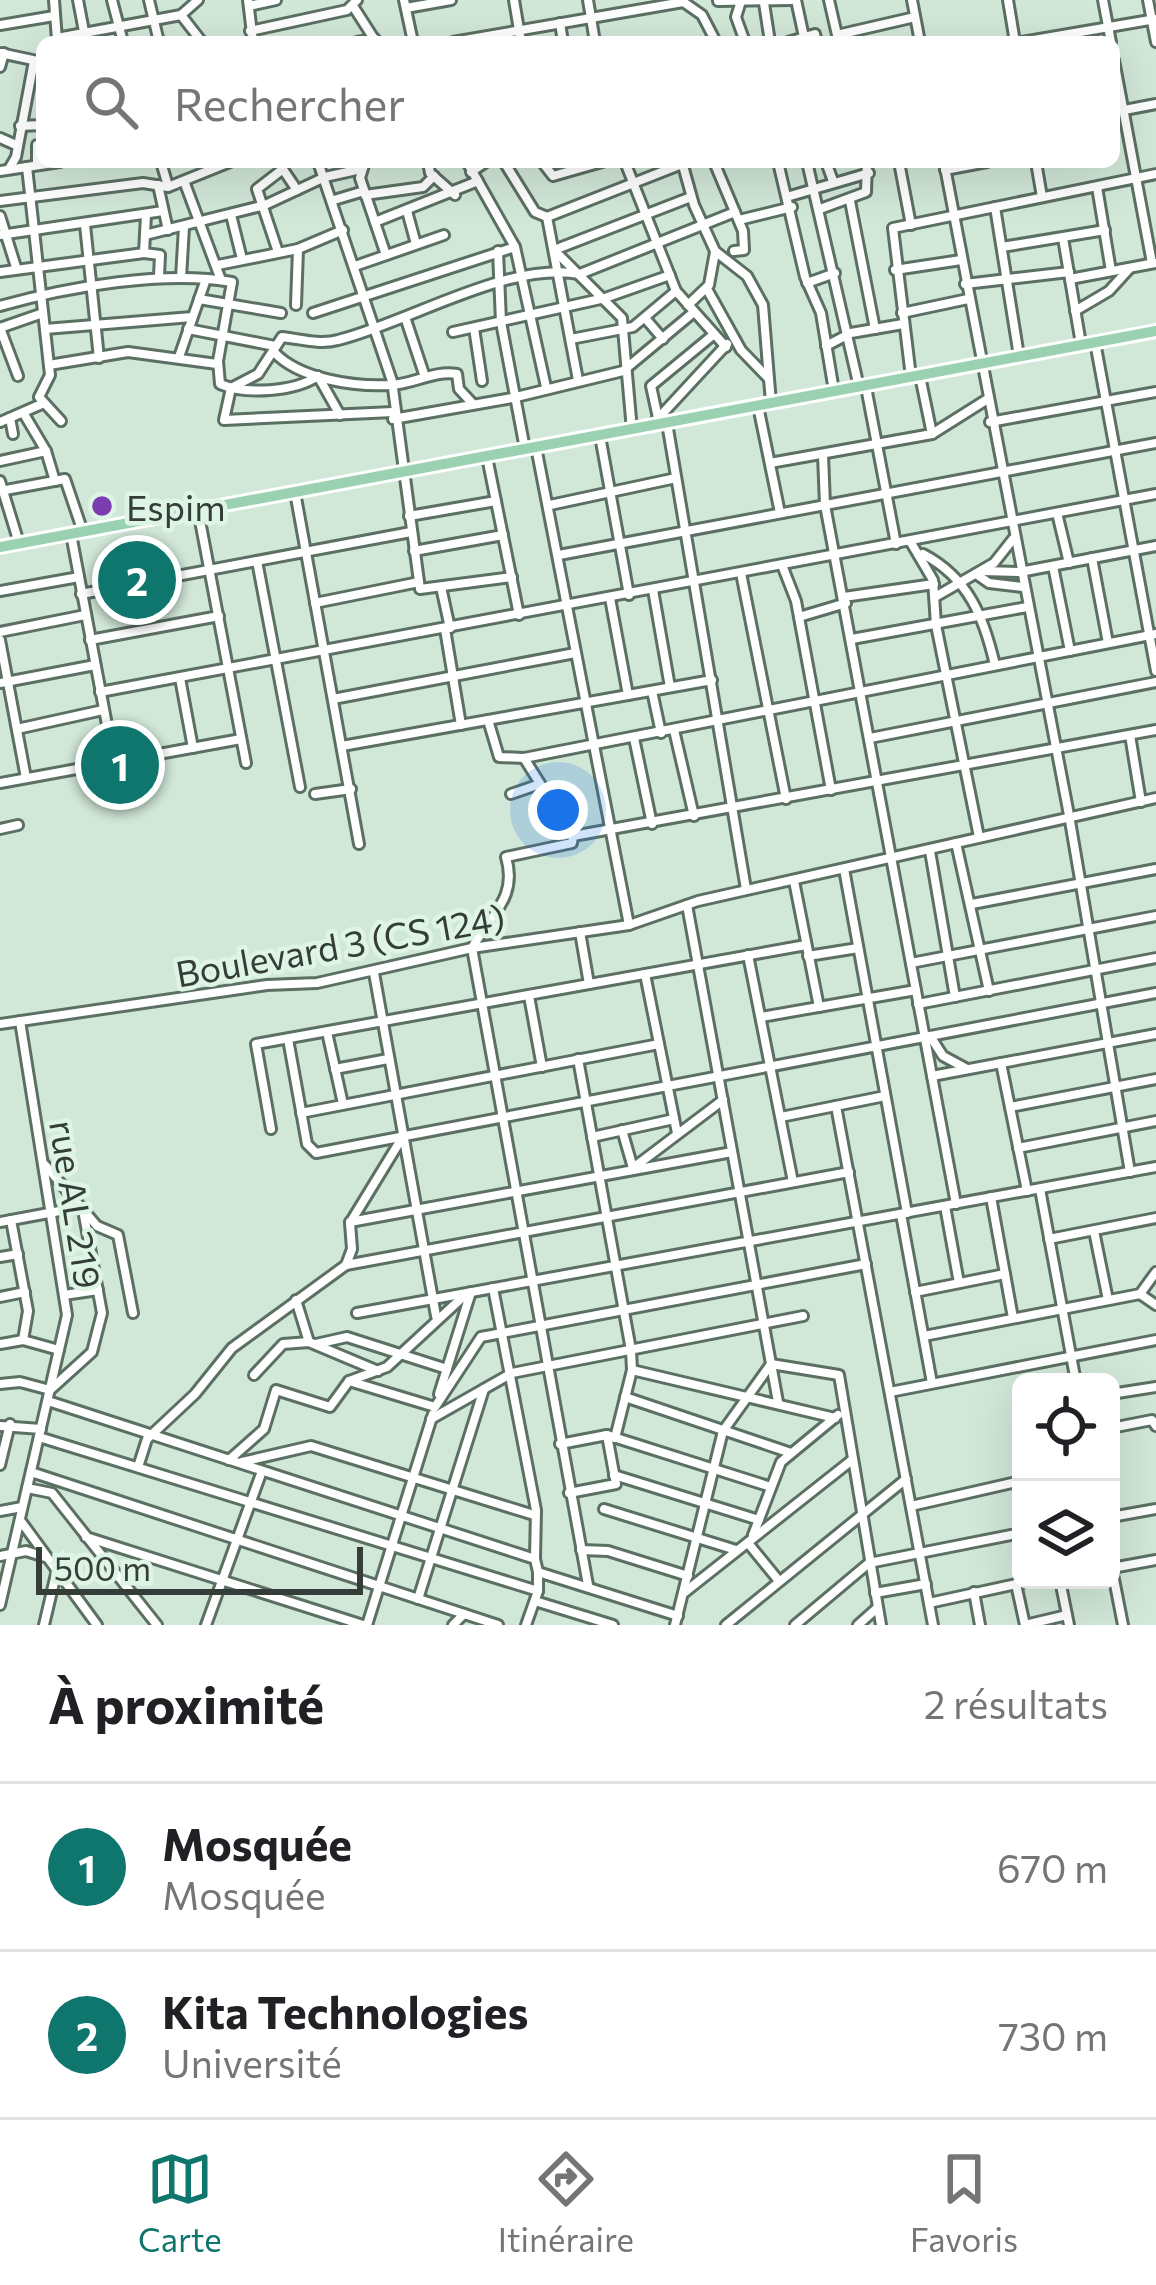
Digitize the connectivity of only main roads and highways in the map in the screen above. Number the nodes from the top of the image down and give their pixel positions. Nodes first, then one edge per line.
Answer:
1 (1156, 331) edge
2 (0, 547) edge

1 - 2 main road

